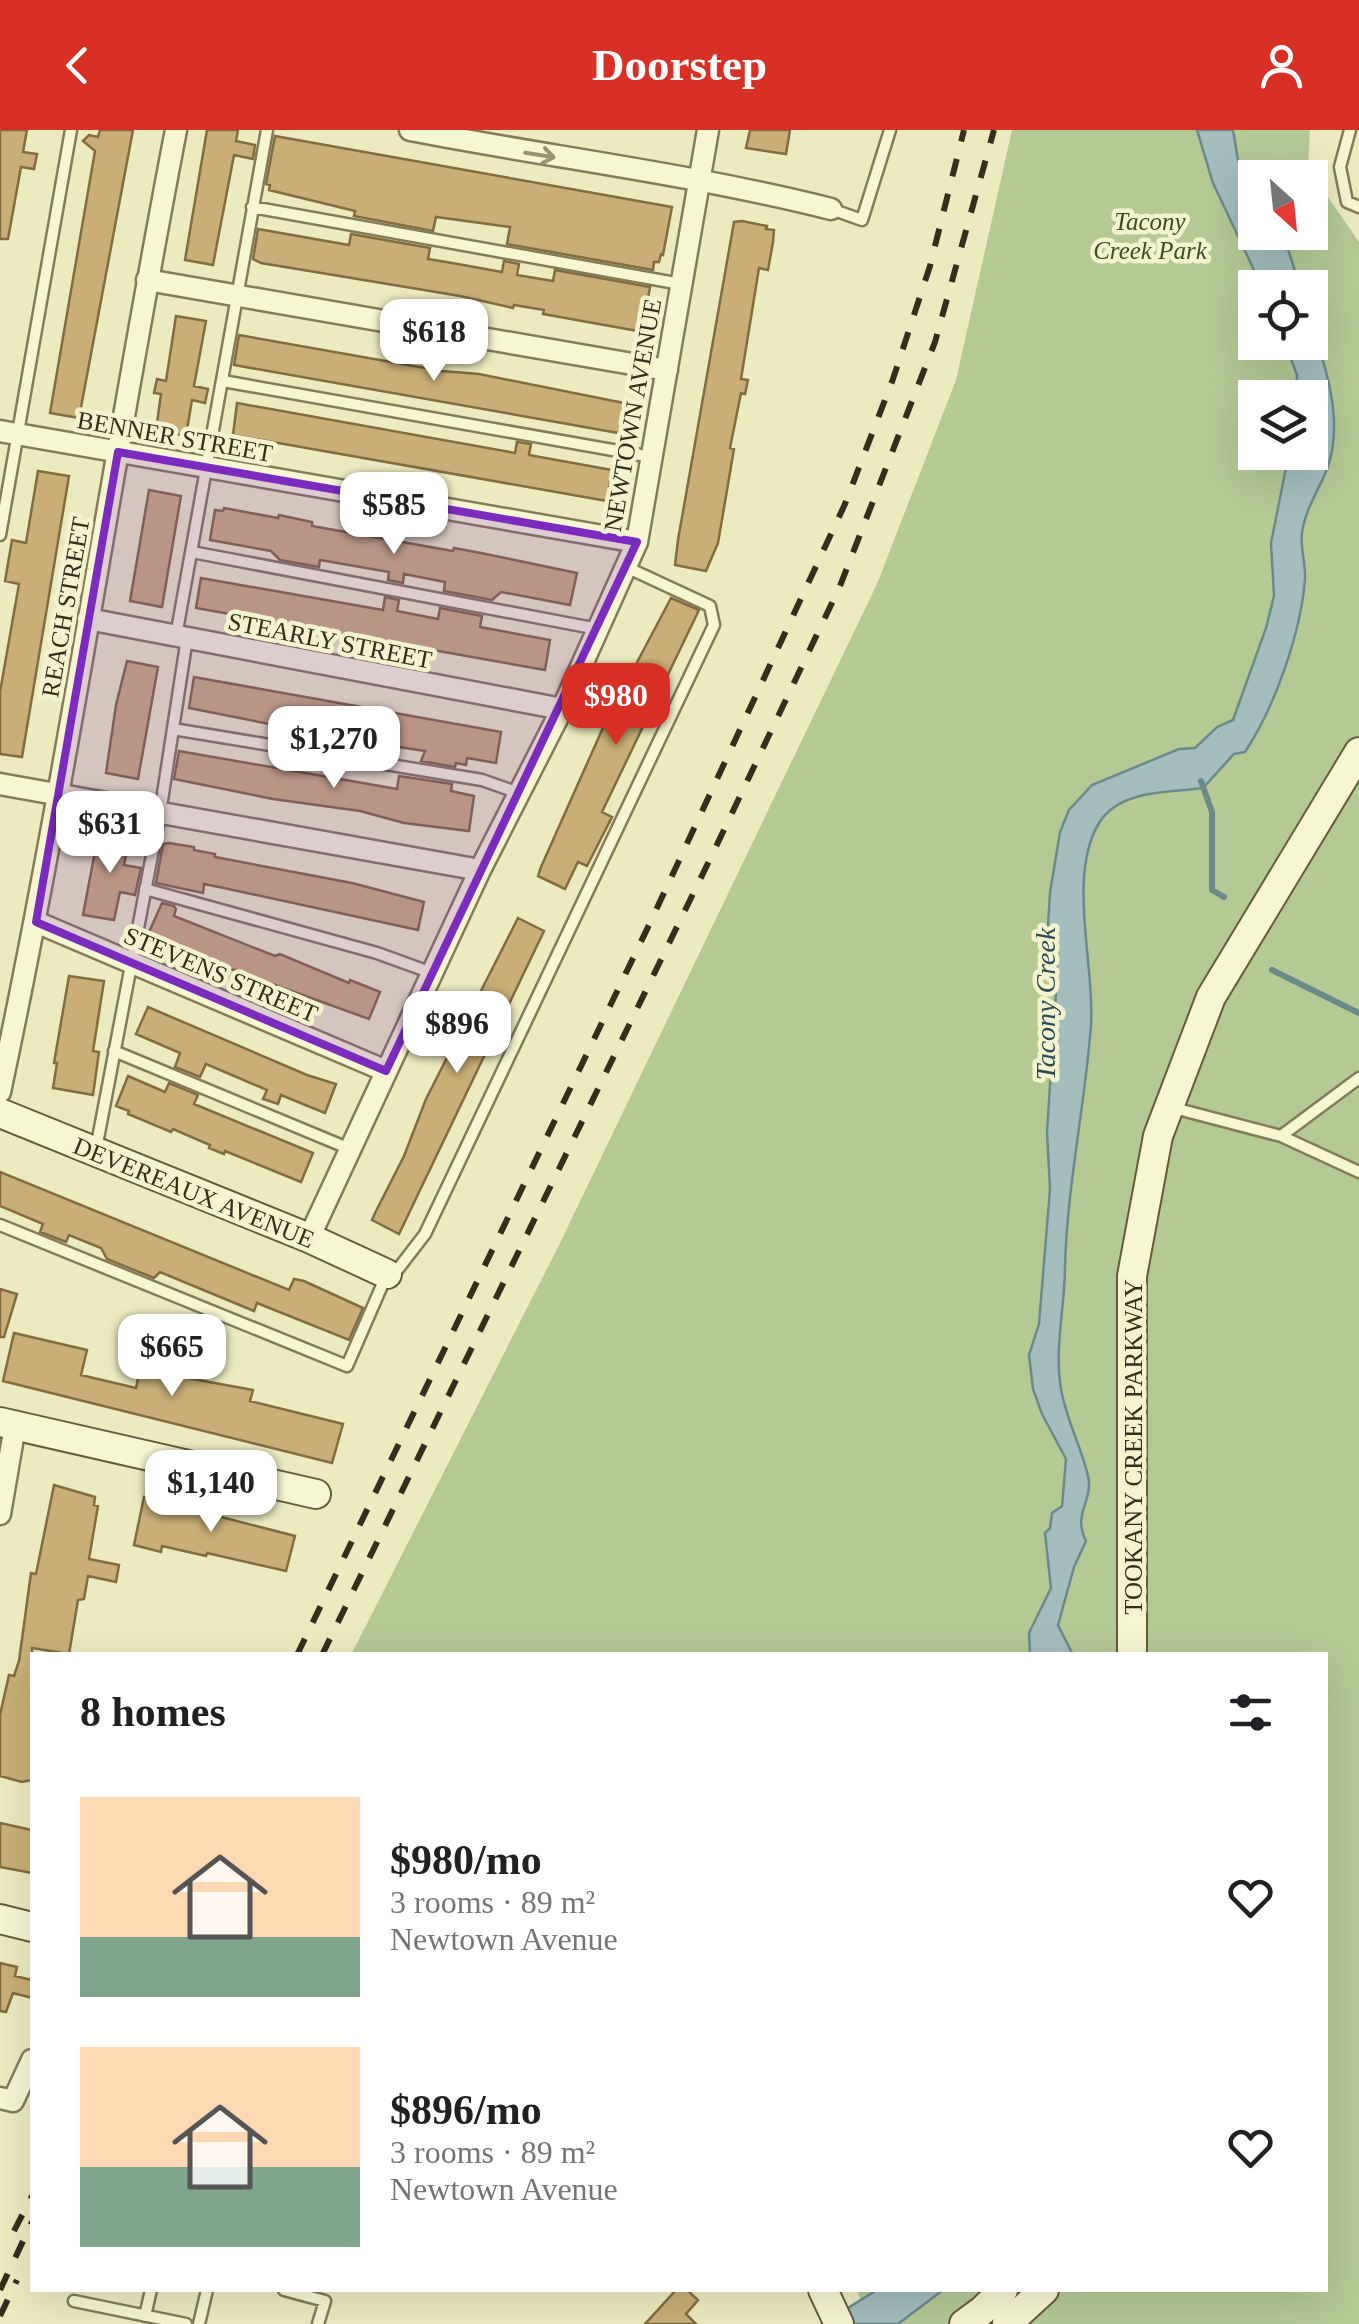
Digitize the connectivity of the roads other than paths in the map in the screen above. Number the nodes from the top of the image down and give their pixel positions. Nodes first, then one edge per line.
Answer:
1 (71, 130) edge
2 (176, 130) edge
3 (267, 130) edge
4 (410, 130) edge
5 (708, 130) edge
6 (890, 130) edge
7 (1350, 130) edge
8 (698, 180) junction
9 (252, 207) junction
10 (1359, 207) edge
11 (831, 209) joint
12 (148, 280) junction
13 (681, 284) junction
14 (238, 296) junction
15 (667, 370) junction
16 (223, 381) junction
17 (9, 432) edge
18 (118, 452) junction
19 (652, 457) junction
20 (208, 468) junction
21 (0, 534) edge
22 (637, 542) junction
23 (192, 552) junction
24 (626, 567) junction
25 (88, 619) junction
26 (598, 629) junction
27 (181, 637) junction
28 (562, 709) junction
29 (173, 728) junction
30 (1359, 752) edge
31 (0, 784) edge
32 (520, 793) junction
33 (58, 795) junction
34 (160, 813) junction
35 (480, 870) junction
36 (145, 889) junction
37 (36, 922) junction
38 (130, 963) junction
39 (432, 973) junction
40 (114, 1051) junction
41 (386, 1072) junction
42 (1359, 1078) edge
43 (0, 1092) edge
44 (1170, 1107) junction
45 (0, 1113) edge
46 (1281, 1136) junction
47 (350, 1149) junction
48 (96, 1150) junction
49 (1359, 1172) edge
50 (0, 1225) edge
51 (309, 1238) junction
52 (387, 1274) junction
53 (8, 1424) edge
54 (316, 1494) dead end
55 (0, 1514) edge
56 (1132, 1652) edge
57 (0, 1919) edge
58 (30, 1926) edge
59 (30, 2064) edge
60 (4, 2099) edge
61 (151, 2292) edge
62 (207, 2292) edge
63 (291, 2292) edge
64 (332, 2292) edge
65 (824, 2292) edge
66 (1000, 2292) edge
67 (1042, 2292) edge
68 (74, 2301) dead end
69 (325, 2301) junction
70 (145, 2316) junction
71 (186, 2324) edge
72 (199, 2324) edge
73 (318, 2324) edge
74 (839, 2324) edge
75 (964, 2324) edge
76 (1008, 2324) edge

1 - 17 lane
2 - 12 street, REACH STREET
3 - 9 lane
4 -> 8 street
5 - 8 street, NEWTOWN AVENUE
6 - 11 lane
7 - 10 lane
8 - 11 street
8 - 13 street, NEWTOWN AVENUE
9 - 13 lane
9 - 14 lane
12 - 14 street
12 - 18 street, REACH STREET
13 - 15 street, NEWTOWN AVENUE
14 - 15 street
14 - 16 lane
15 - 19 street, NEWTOWN AVENUE
16 - 19 lane
16 - 20 lane
17 - 18 street, BENNER STREET
17 - 21 lane
18 - 20 street, BENNER STREET
18 - 25 street, REACH STREET
19 - 22 street, NEWTOWN AVENUE
20 - 22 street, BENNER STREET
20 - 23 lane
22 - 24 street, NEWTOWN AVENUE
23 - 26 lane
23 - 27 lane
24 - 26 street, NEWTOWN AVENUE
24 - 52 lane
25 - 27 street, STEARLY STREET
25 - 33 street, REACH STREET
26 - 28 street, NEWTOWN AVENUE
27 - 28 street, STEARLY STREET
27 - 29 lane
28 - 32 street, NEWTOWN AVENUE
29 - 32 lane
29 - 34 lane
30 - 44 main road, TOOKANY CREEK PARKWAY
31 - 33 street
32 - 35 street, NEWTOWN AVENUE
33 - 34 street
33 - 37 street, REACH STREET
34 - 35 street
34 - 36 lane
35 - 39 street, NEWTOWN AVENUE
36 - 38 lane
36 - 39 lane
37 - 38 street, STEVENS STREET
37 - 43 street, REACH STREET
38 - 40 lane
38 - 41 street, STEVENS STREET
39 - 41 street, NEWTOWN AVENUE
40 - 47 lane
40 - 48 lane
41 - 47 street, NEWTOWN AVENUE
42 - 46 lane
44 - 46 lane
44 - 56 main road, TOOKANY CREEK PARKWAY
45 - 48 main road, DEVEREAUX AVENUE
46 - 49 lane
47 - 51 street, NEWTOWN AVENUE
48 - 51 main road, DEVEREAUX AVENUE
50 - 52 lane
51 - 52 main road, DEVEREAUX AVENUE
53 - 54 main road
53 - 55 street
57 - 58 main road
59 - 60 street
61 - 70 lane
62 - 72 lane
63 - 69 lane
64 - 69 lane
65 - 74 main road
66 - 75 main road
67 - 76 main road
68 - 70 lane
69 - 73 lane
70 - 71 lane

